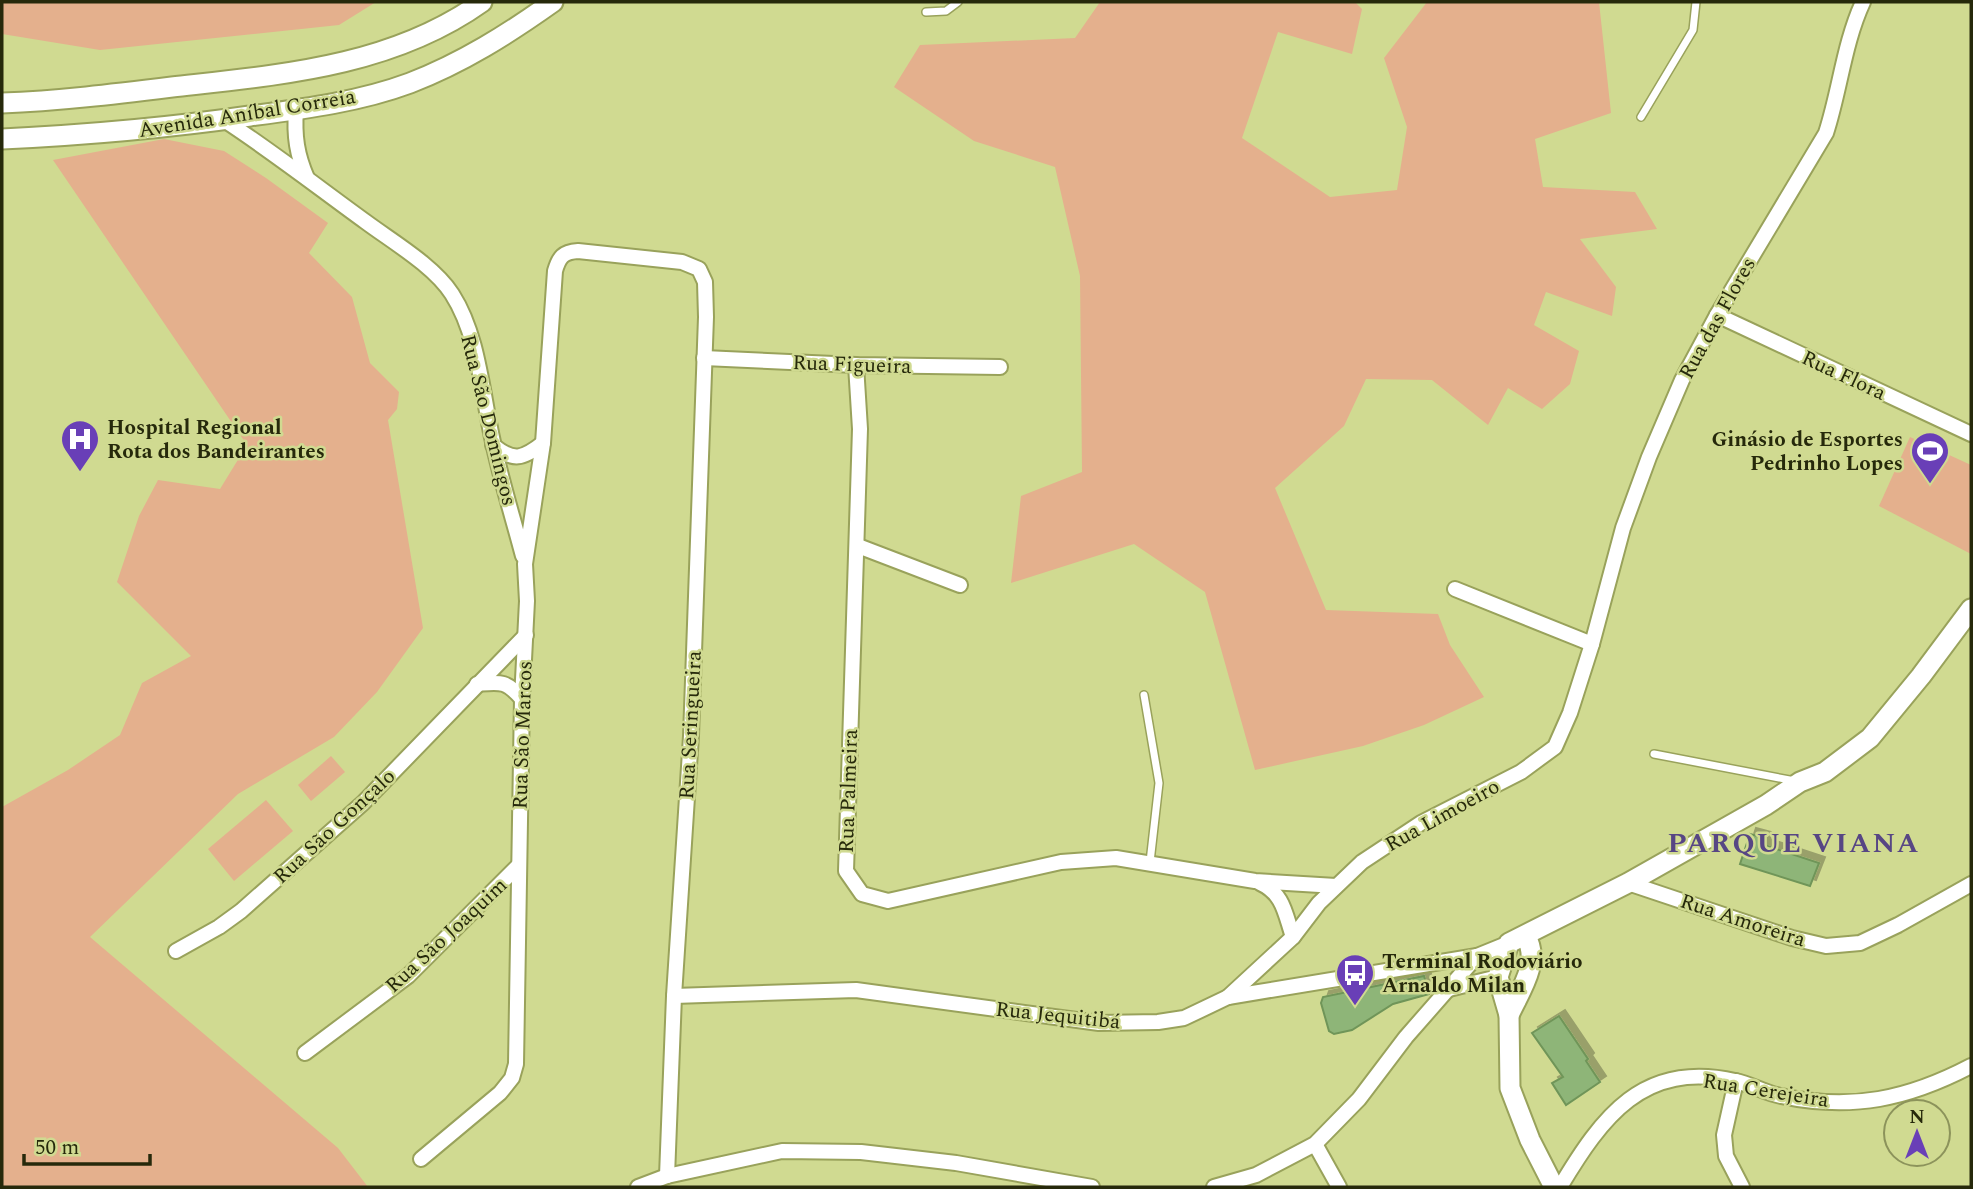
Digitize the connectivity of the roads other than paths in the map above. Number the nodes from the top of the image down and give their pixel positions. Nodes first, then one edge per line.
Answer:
1 (482, 2) edge
2 (553, 2) edge
3 (958, 2) edge
4 (1696, 2) edge
5 (1863, 2) edge
6 (926, 12) dead end
7 (2, 103) edge
8 (296, 110) junction
9 (1641, 117) dead end
10 (223, 120) junction
11 (2, 139) edge
12 (308, 180) junction
13 (703, 274) joint
14 (1717, 315) junction
15 (704, 358) junction
16 (856, 365) junction
17 (1000, 367) dead end
18 (1971, 434) edge
19 (543, 443) junction
20 (493, 444) junction
21 (858, 545) junction
22 (525, 564) junction
23 (960, 585) dead end
24 (1455, 589) dead end
25 (1968, 617) edge
26 (526, 635) junction
27 (1592, 644) junction
28 (477, 684) junction
29 (1144, 695) dead end
30 (522, 699) junction
31 (1654, 754) dead end
32 (1800, 782) junction
33 (1150, 862) junction
34 (518, 866) junction
35 (1255, 881) junction
36 (1628, 883) junction
37 (1971, 884) edge
38 (1336, 886) junction
39 (1553, 922) junction
40 (1293, 937) junction
41 (1517, 940) junction
42 (176, 951) dead end
43 (1477, 956) junction
44 (1532, 962) junction
45 (1498, 977) junction
46 (1449, 989) junction
47 (674, 996) junction
48 (1228, 997) junction
49 (1509, 1015) junction
50 (305, 1053) dead end
51 (1971, 1066) edge
52 (1736, 1081) junction
53 (1315, 1144) junction
54 (421, 1159) dead end
55 (667, 1176) junction
56 (1049, 1184) edge
57 (639, 1187) edge
58 (1092, 1187) edge
59 (1214, 1187) edge
60 (1339, 1187) edge
61 (1554, 1187) edge
62 (1560, 1187) edge
63 (1742, 1187) edge

1 - 7 main road, Avenida Aníbal Correia
2 - 8 main road, Avenida Aníbal Correia
3 - 6 lane
4 - 9 lane
5 - 14 street, Rua das Flores
8 - 10 main road, Avenida Aníbal Correia
8 - 12 street
10 - 11 main road, Avenida Aníbal Correia
10 - 12 street, Rua São Domingos
12 - 20 street, Rua São Domingos
13 - 15 street, Rua Seringueira
13 - 19 street, Rua São Marcos
14 - 18 street, Rua Flora
14 - 27 street, Rua das Flores
15 - 16 street, Rua Figueira
15 - 47 street, Rua Seringueira
16 - 17 street, Rua Figueira
16 - 21 street, Rua Palmeira
19 - 20 street
19 - 22 street, Rua São Marcos
20 - 22 street, Rua São Domingos
21 - 23 street
21 - 33 street, Rua Palmeira
22 - 26 street, Rua São Marcos
24 - 27 street
25 - 32 main road
26 - 28 street, Rua São Gonçalo
26 - 30 street, Rua São Marcos
27 - 38 street, Rua Limoeiro
28 - 30 street
28 - 42 street, Rua São Gonçalo
29 - 33 lane
30 - 34 street, Rua São Marcos
31 - 32 lane
32 - 36 main road
33 - 35 street, Rua Palmeira
34 - 50 street, Rua São Joaquim
34 - 54 street, Rua São Marcos
35 - 38 street, Rua Palmeira
35 - 40 street
36 - 37 street, Rua Amoreira
36 - 39 main road
38 - 40 street, Rua Limoeiro
39 - 41 main road
39 - 44 main road
40 - 48 street, Rua Limoeiro
41 - 43 street
41 - 44 main road
41 - 45 main road
43 - 46 street
43 - 48 street, Rua Jequitibá
44 - 45 main road
44 - 49 main road
45 - 46 street
45 - 49 main road
46 - 53 street
47 - 48 street, Rua Jequitibá
47 - 55 street, Rua Seringueira
49 - 61 main road
51 - 52 street, Rua Cerejeira
52 - 62 street, Rua Cerejeira
52 - 63 street
53 - 59 street
53 - 60 street
55 - 56 street
55 - 57 street
56 - 58 street

